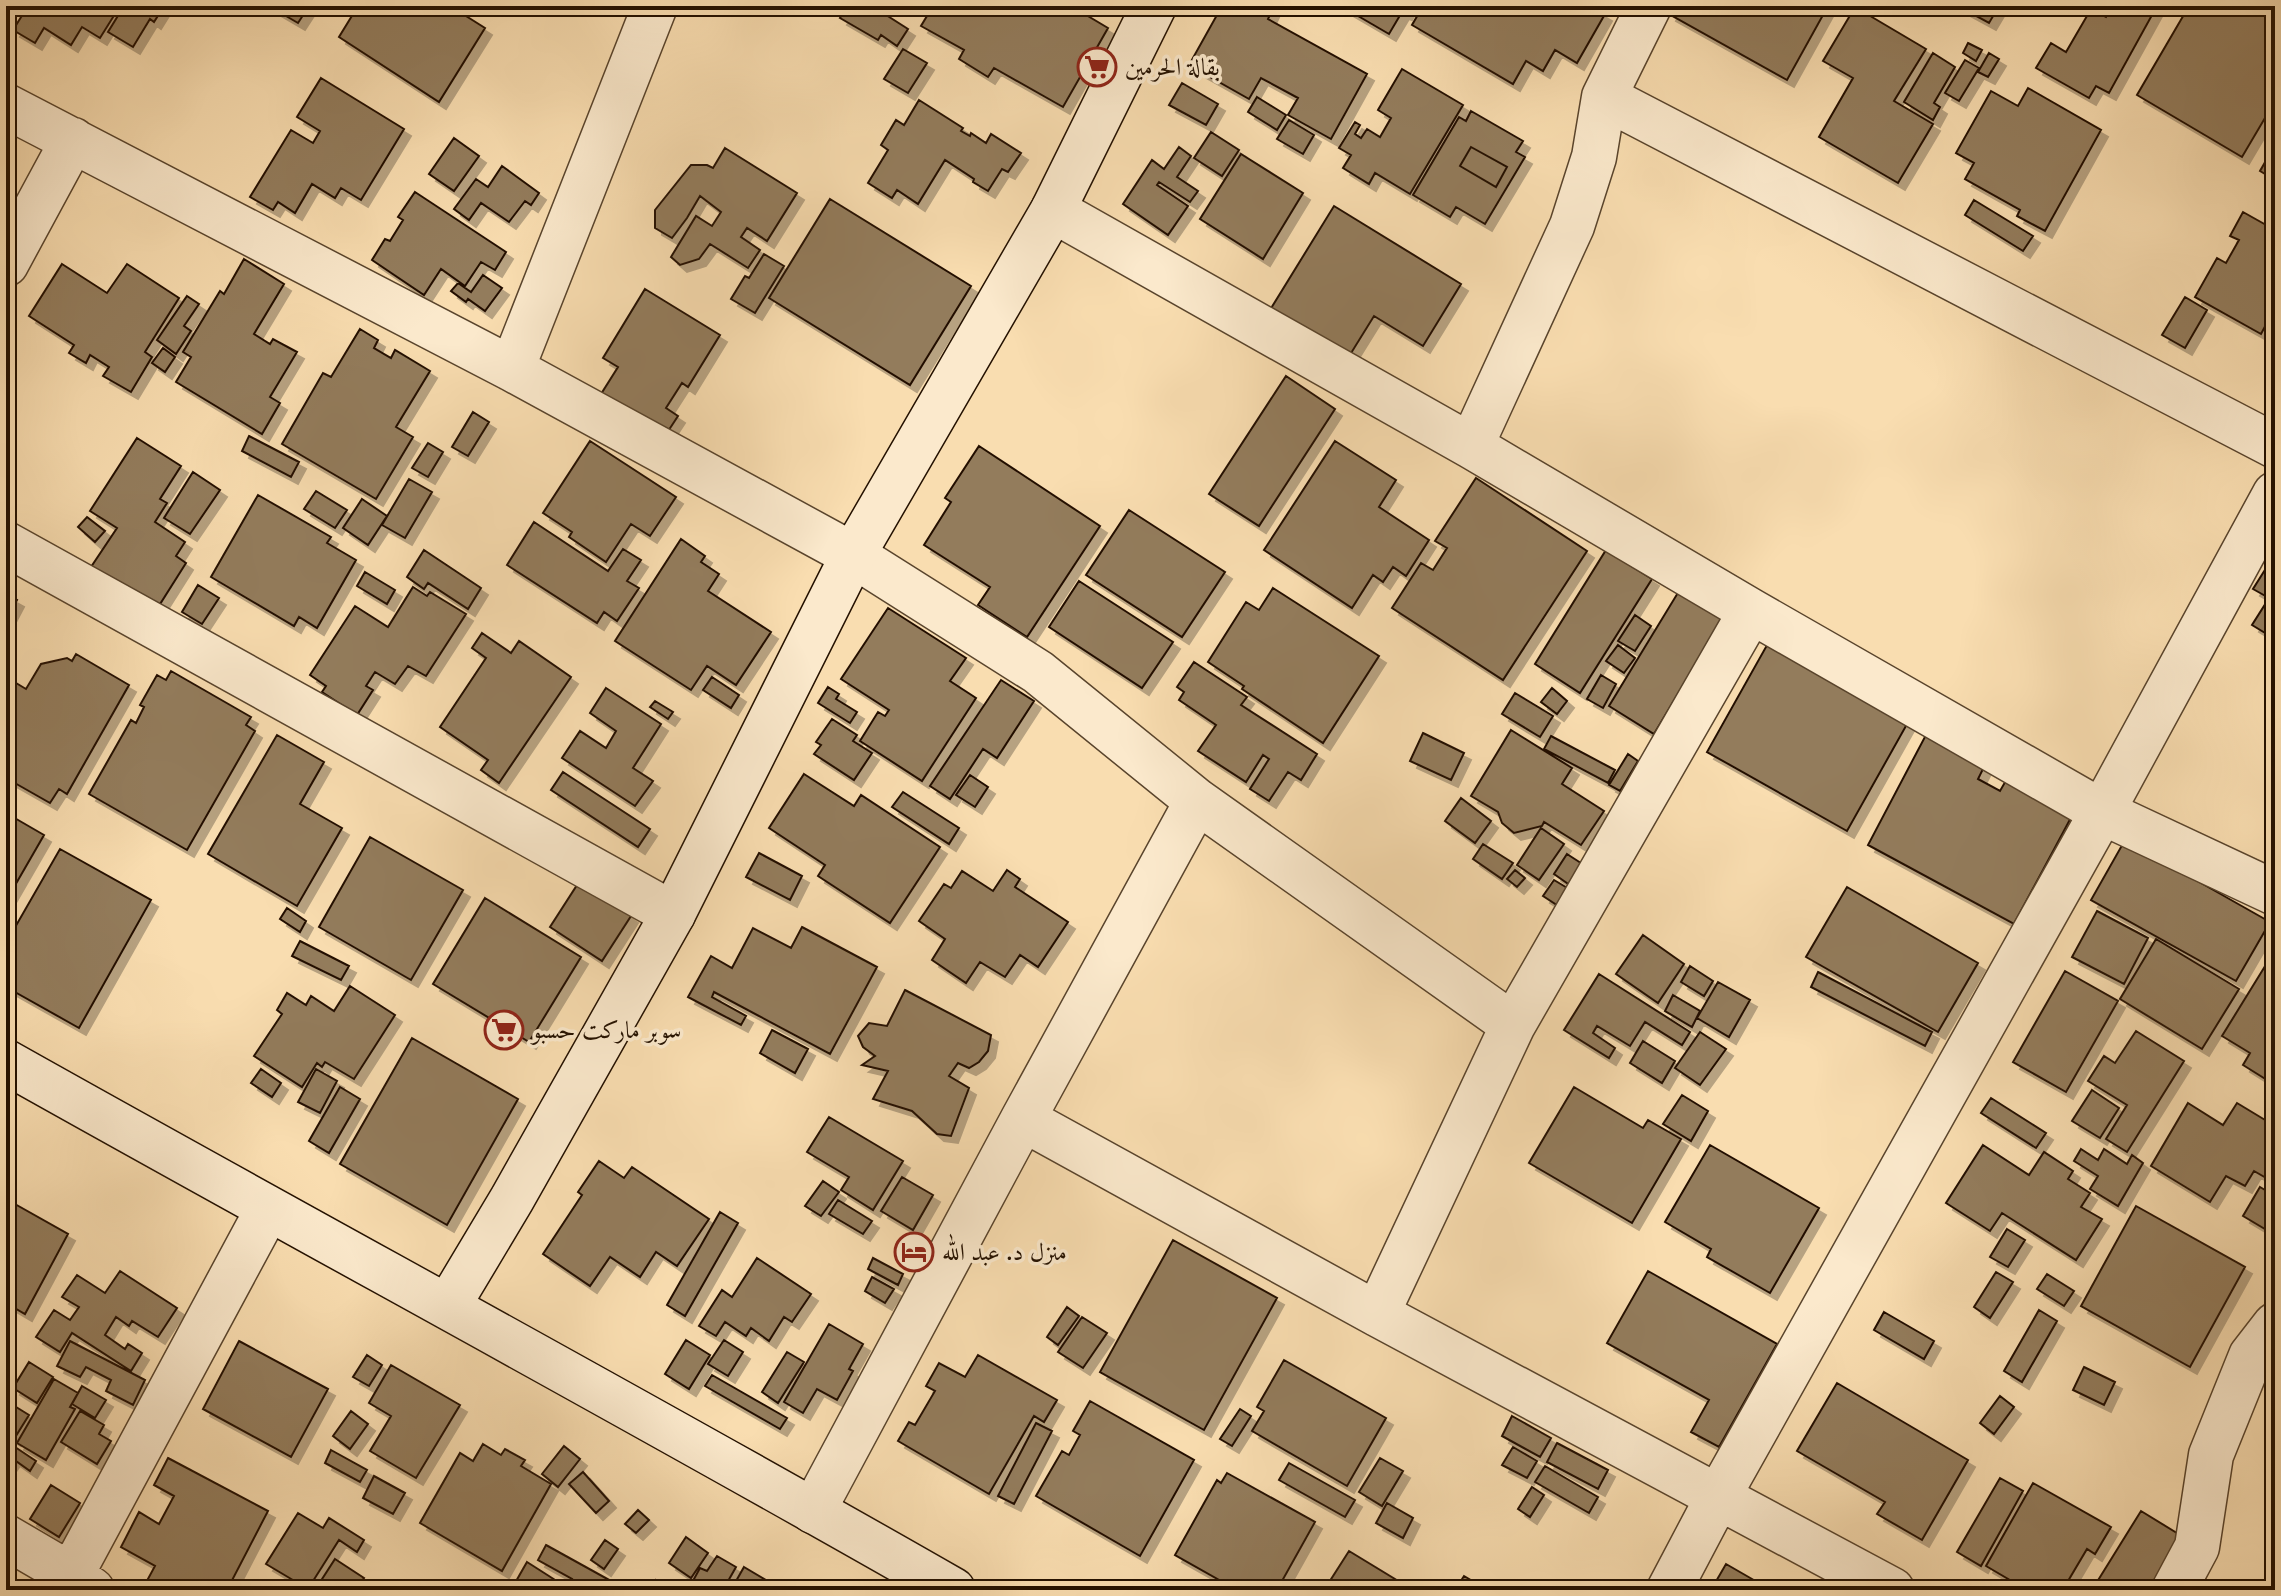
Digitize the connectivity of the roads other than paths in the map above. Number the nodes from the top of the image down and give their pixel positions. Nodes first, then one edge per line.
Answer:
1 (655, 6) edge
2 (1154, 6) edge
3 (1649, 6) edge
4 (1604, 97) junction
5 (6, 106) edge
6 (73, 140) junction
7 (1053, 210) junction
8 (6, 264) edge
9 (512, 369) junction
10 (1471, 446) junction
11 (2275, 446) edge
12 (2275, 494) edge
13 (6, 544) edge
14 (853, 555) junction
15 (1751, 611) junction
16 (1197, 801) junction
17 (2102, 812) junction
18 (2275, 893) edge
19 (673, 914) junction
20 (1513, 1025) junction
21 (6, 1062) edge
22 (1023, 1119) junction
23 (268, 1209) junction
24 (448, 1306) junction
25 (1377, 1314) junction
26 (2267, 1350) edge
27 (1718, 1497) junction
28 (813, 1511) junction
29 (6, 1537) edge
30 (925, 1583) edge
31 (76, 1585) edge
32 (1669, 1590) edge
33 (1892, 1590) edge
34 (2174, 1590) edge

1 - 9 street
2 - 7 street
3 - 4 street
4 - 10 street
4 - 11 street
5 - 6 street
6 - 8 street
6 - 9 street
7 - 10 street
7 - 14 street
9 - 14 street
10 - 15 street
12 - 17 street
13 - 19 street
14 - 16 street
14 - 19 street
15 - 17 street
15 - 20 street
16 - 20 street
16 - 22 street
17 - 18 street
17 - 27 street
19 - 24 street
20 - 25 street
21 - 23 street
22 - 25 street
22 - 28 street
23 - 24 street
23 - 31 street
24 - 28 street
25 - 27 street
26 - 34 street
27 - 32 street
27 - 33 street
28 - 30 street
29 - 31 street

